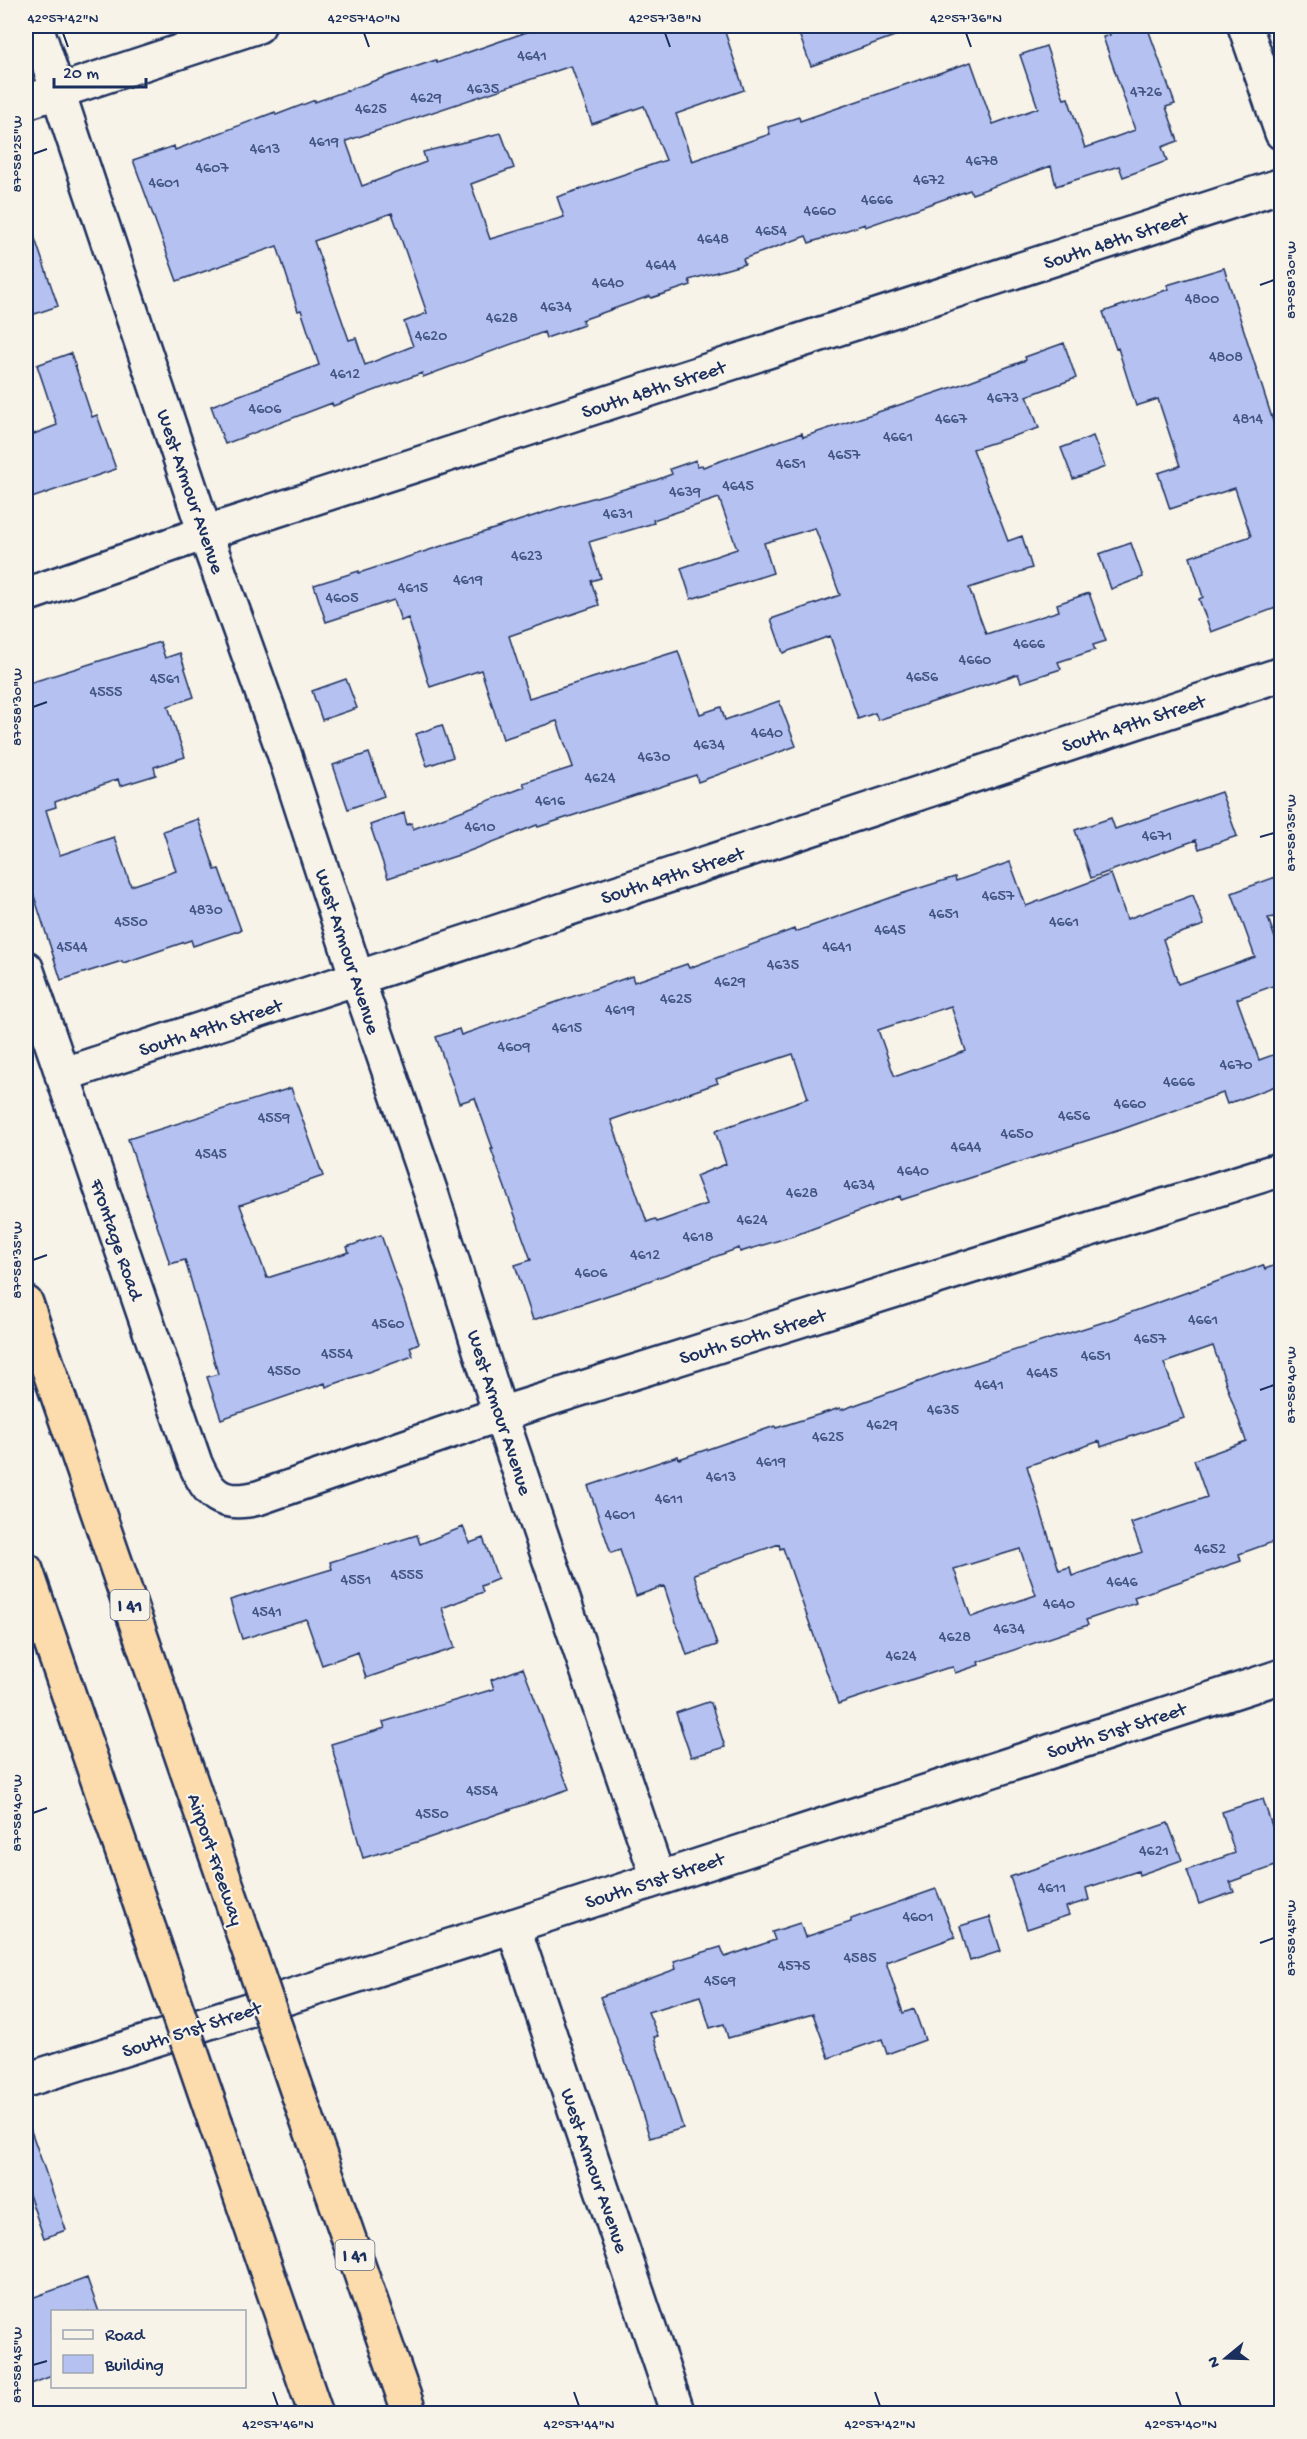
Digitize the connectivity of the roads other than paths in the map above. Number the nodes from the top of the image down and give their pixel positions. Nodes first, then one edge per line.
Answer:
1 (36, 26) edge
2 (258, 26) edge
3 (1245, 26) edge
4 (59, 91) junction
5 (26, 102) edge
6 (1281, 133) edge
7 (1281, 185) edge
8 (205, 533) junction
9 (26, 595) edge
10 (1281, 674) edge
11 (26, 968) edge
12 (357, 978) junction
13 (62, 1075) junction
14 (1281, 1169) edge
15 (26, 1303) edge
16 (500, 1414) junction
17 (225, 1500) joint
18 (26, 1570) edge
19 (1281, 1676) edge
20 (658, 1878) junction
21 (513, 1926) junction
22 (26, 2080) edge
23 (316, 2414) edge
24 (410, 2414) edge
25 (678, 2414) edge

1 - 4 street, West Armour Avenue
2 - 4 street
3 - 6 street
4 - 5 street
4 - 8 street, West Armour Avenue
7 - 8 street, South 48th Street
8 - 9 street, South 48th Street
8 - 12 street, West Armour Avenue
10 - 12 street, South 49th Street
11 - 13 street, Frontage Road
12 - 13 street, South 49th Street
12 - 16 street, West Armour Avenue
13 - 17 street, Frontage Road
14 - 16 street, South 50th Street
15 - 24 highway, Airport Freeway / I 41, bridge
16 - 17 street, South 50th Street
16 - 20 street, West Armour Avenue
18 - 23 highway, bridge
19 - 20 street, South 51st Street
20 - 21 street, South 51st Street
21 - 22 street, South 51st Street
21 - 25 street, West Armour Avenue

